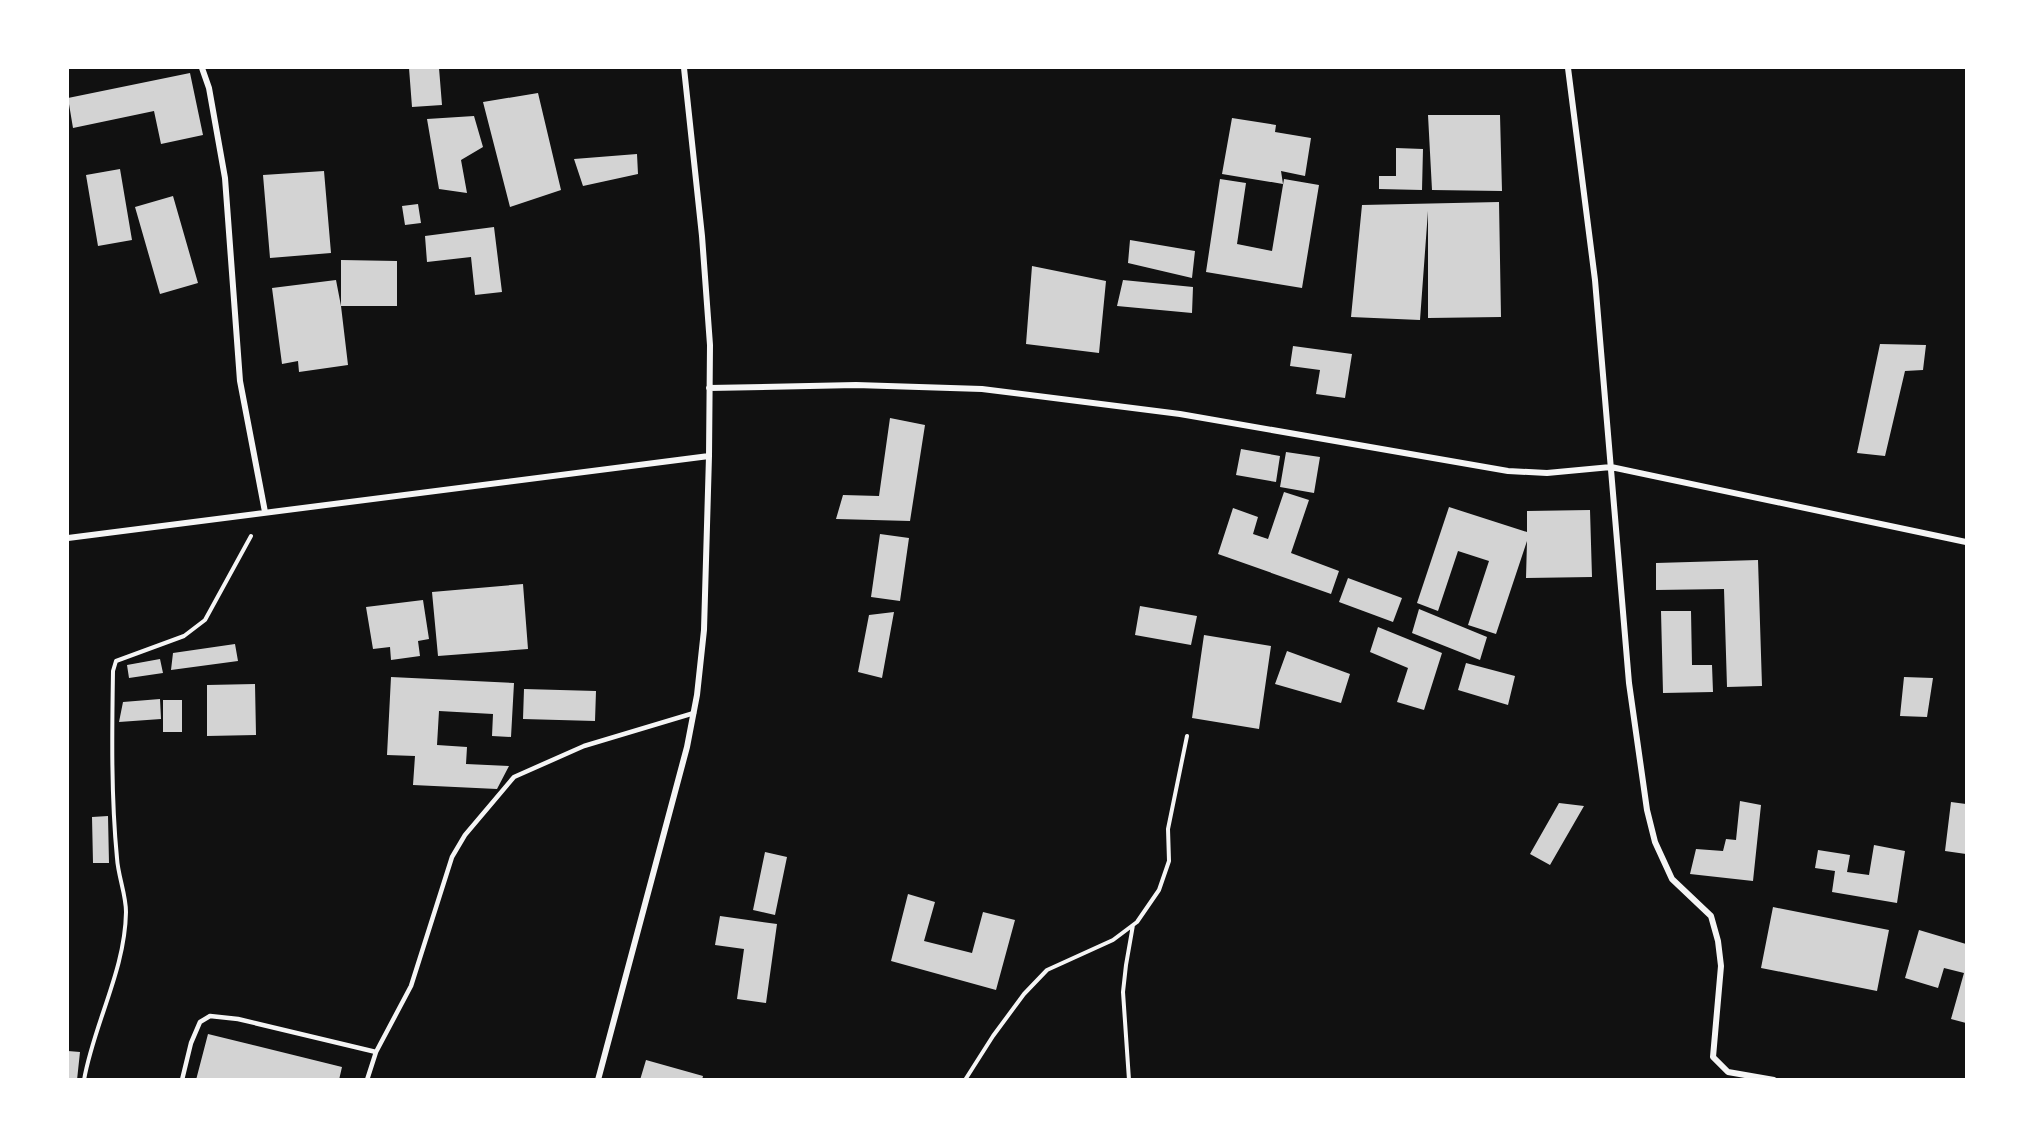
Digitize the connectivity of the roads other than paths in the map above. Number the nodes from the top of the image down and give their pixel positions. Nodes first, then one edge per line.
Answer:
1 (202, 68) edge
2 (684, 68) edge
3 (1568, 68) edge
4 (709, 388) junction
5 (709, 456) junction
6 (1611, 467) junction
7 (265, 512) junction
8 (68, 538) edge
9 (1966, 542) edge
10 (694, 713) junction
11 (376, 1052) junction
12 (182, 1080) edge
13 (367, 1080) edge
14 (598, 1080) edge
15 (1774, 1080) edge

1 - 7 street
2 - 4 street
3 - 6 street
4 - 5 street
4 - 6 street
5 - 7 street
5 - 10 street
6 - 9 street
6 - 15 street
7 - 8 street
10 - 11 lane
10 - 14 street
11 - 12 lane
11 - 13 lane

